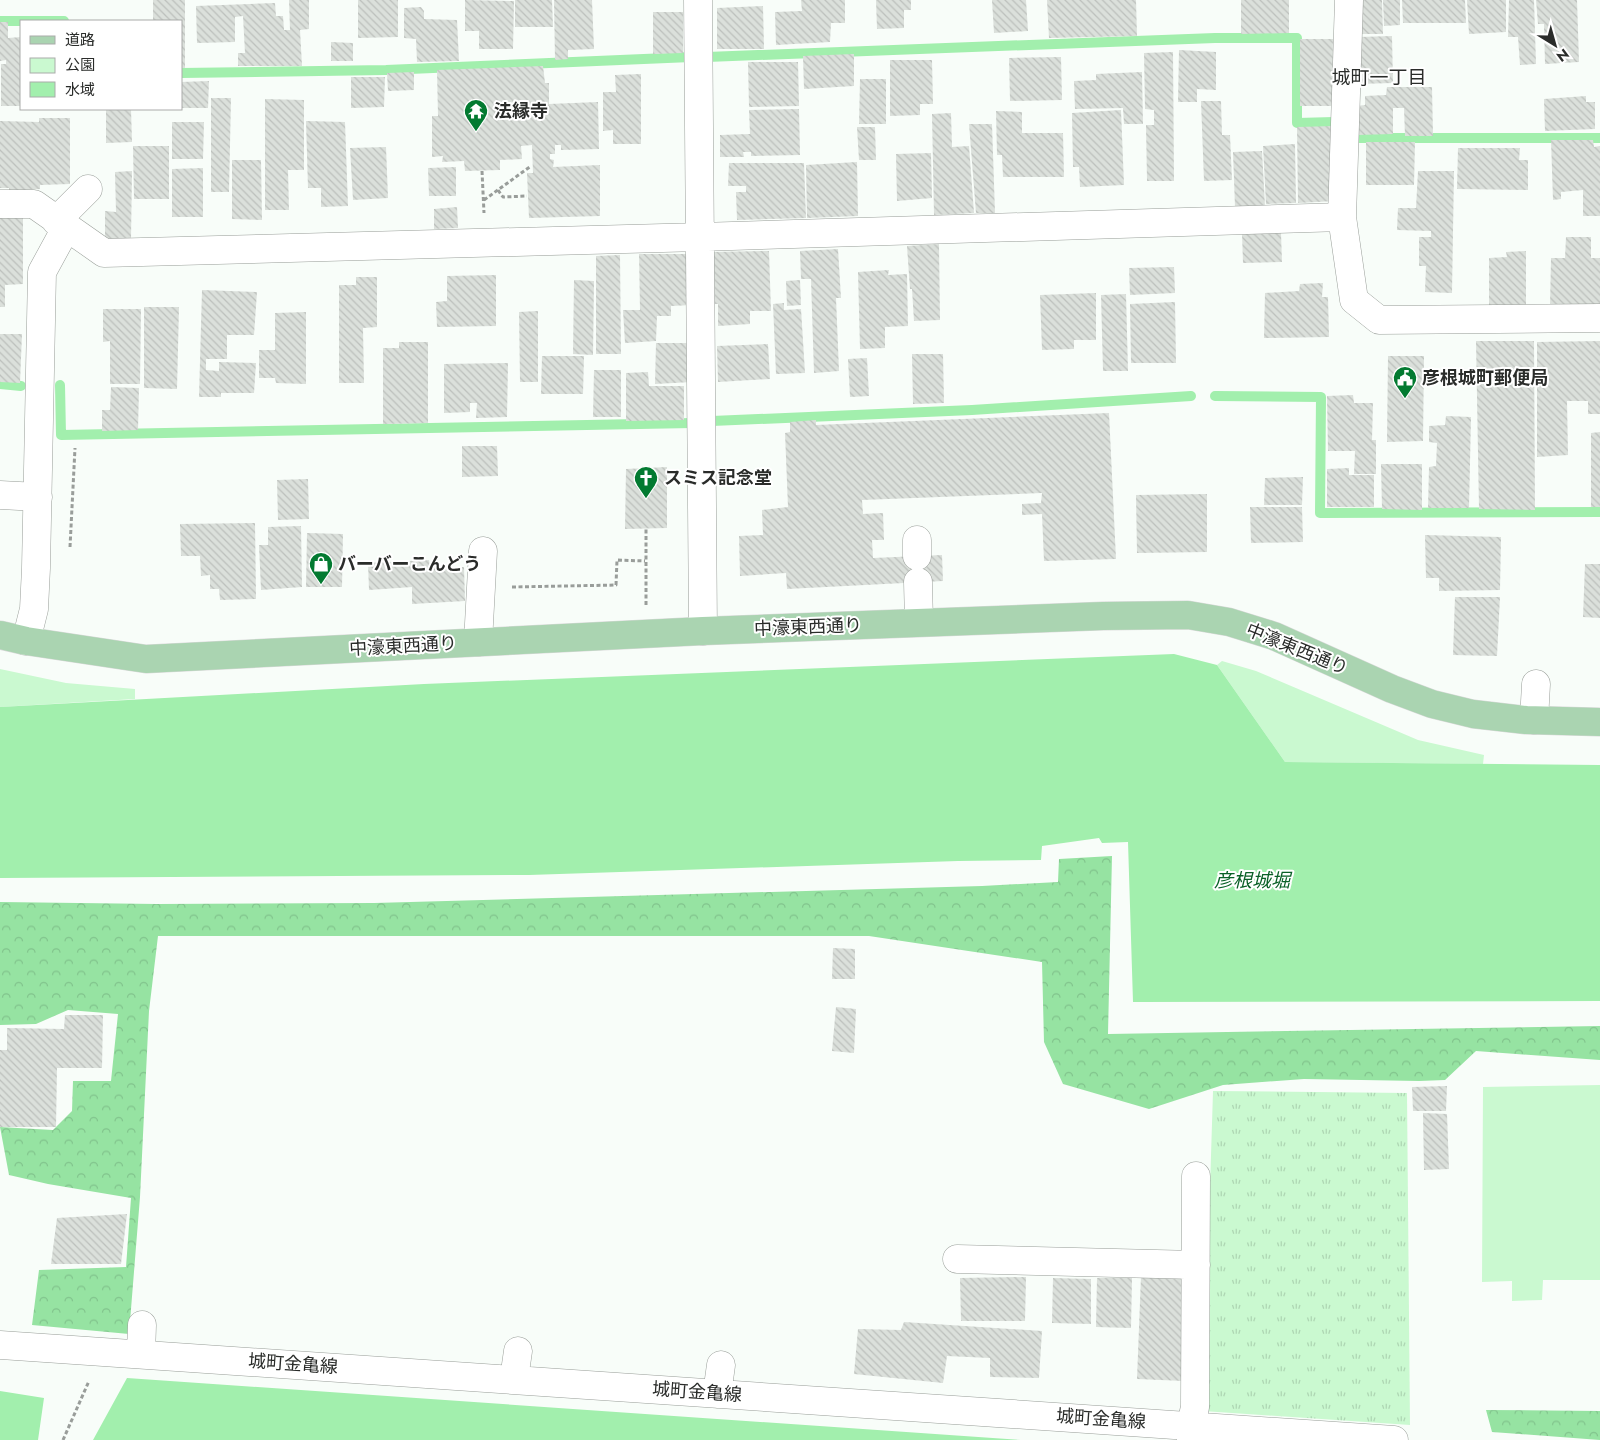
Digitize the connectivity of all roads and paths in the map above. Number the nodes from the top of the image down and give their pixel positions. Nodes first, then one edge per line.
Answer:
1 (698, 0) edge
2 (1349, 0) edge
3 (531, 166) dead end
4 (482, 171) dead end
5 (88, 189) dead end
6 (498, 190) junction
7 (527, 196) dead end
8 (484, 200) junction
9 (0, 204) edge
10 (484, 209) dead end
11 (1342, 217) junction
12 (61, 224) junction
13 (683, 234) junction
14 (1600, 318) edge
15 (74, 448) dead end
16 (0, 495) edge
17 (38, 497) junction
18 (646, 528) dead end
19 (483, 551) dead end
20 (69, 554) dead end
21 (917, 560) dead end
22 (645, 561) junction
23 (504, 587) dead end
24 (646, 606) dead end
25 (918, 622) junction
26 (703, 631) junction
27 (13, 638) edge
28 (478, 642) junction
29 (1536, 684) dead end
30 (1534, 720) junction
31 (1600, 722) edge
32 (1196, 1176) dead end
33 (957, 1259) dead end
34 (1196, 1265) junction
35 (142, 1325) dead end
36 (0, 1345) edge
37 (518, 1351) dead end
38 (141, 1354) junction
39 (721, 1365) dead end
40 (92, 1376) dead end
41 (514, 1379) junction
42 (718, 1394) junction
43 (1191, 1433) edge
44 (63, 1440) edge
45 (1394, 1440) edge

1 - 13 street
2 - 11 street
3 - 6 path
4 - 8 path
5 - 12 street
6 - 7 path
6 - 8 path
8 - 10 path
9 - 12 street
11 - 13 street
11 - 14 street
12 - 13 street
12 - 17 street
13 - 26 street
15 - 20 path
16 - 17 street
17 - 27 street
18 - 22 path
19 - 28 street
21 - 25 street
22 - 23 path
22 - 24 path
25 - 26 main road, 中濠東西通り
25 - 30 main road, 中濠東西通り
26 - 28 main road, 中濠東西通り
27 - 28 main road, 中濠東西通り
29 - 30 street
30 - 31 main road, 中濠東西通り
32 - 34 street
33 - 34 street
34 - 43 street
35 - 38 street
36 - 38 street, 城町金亀線
37 - 41 street
38 - 41 street, 城町金亀線
39 - 42 street
40 - 44 path
41 - 42 street, 城町金亀線
42 - 43 street, 城町金亀線
43 - 45 street, 城町金亀線

